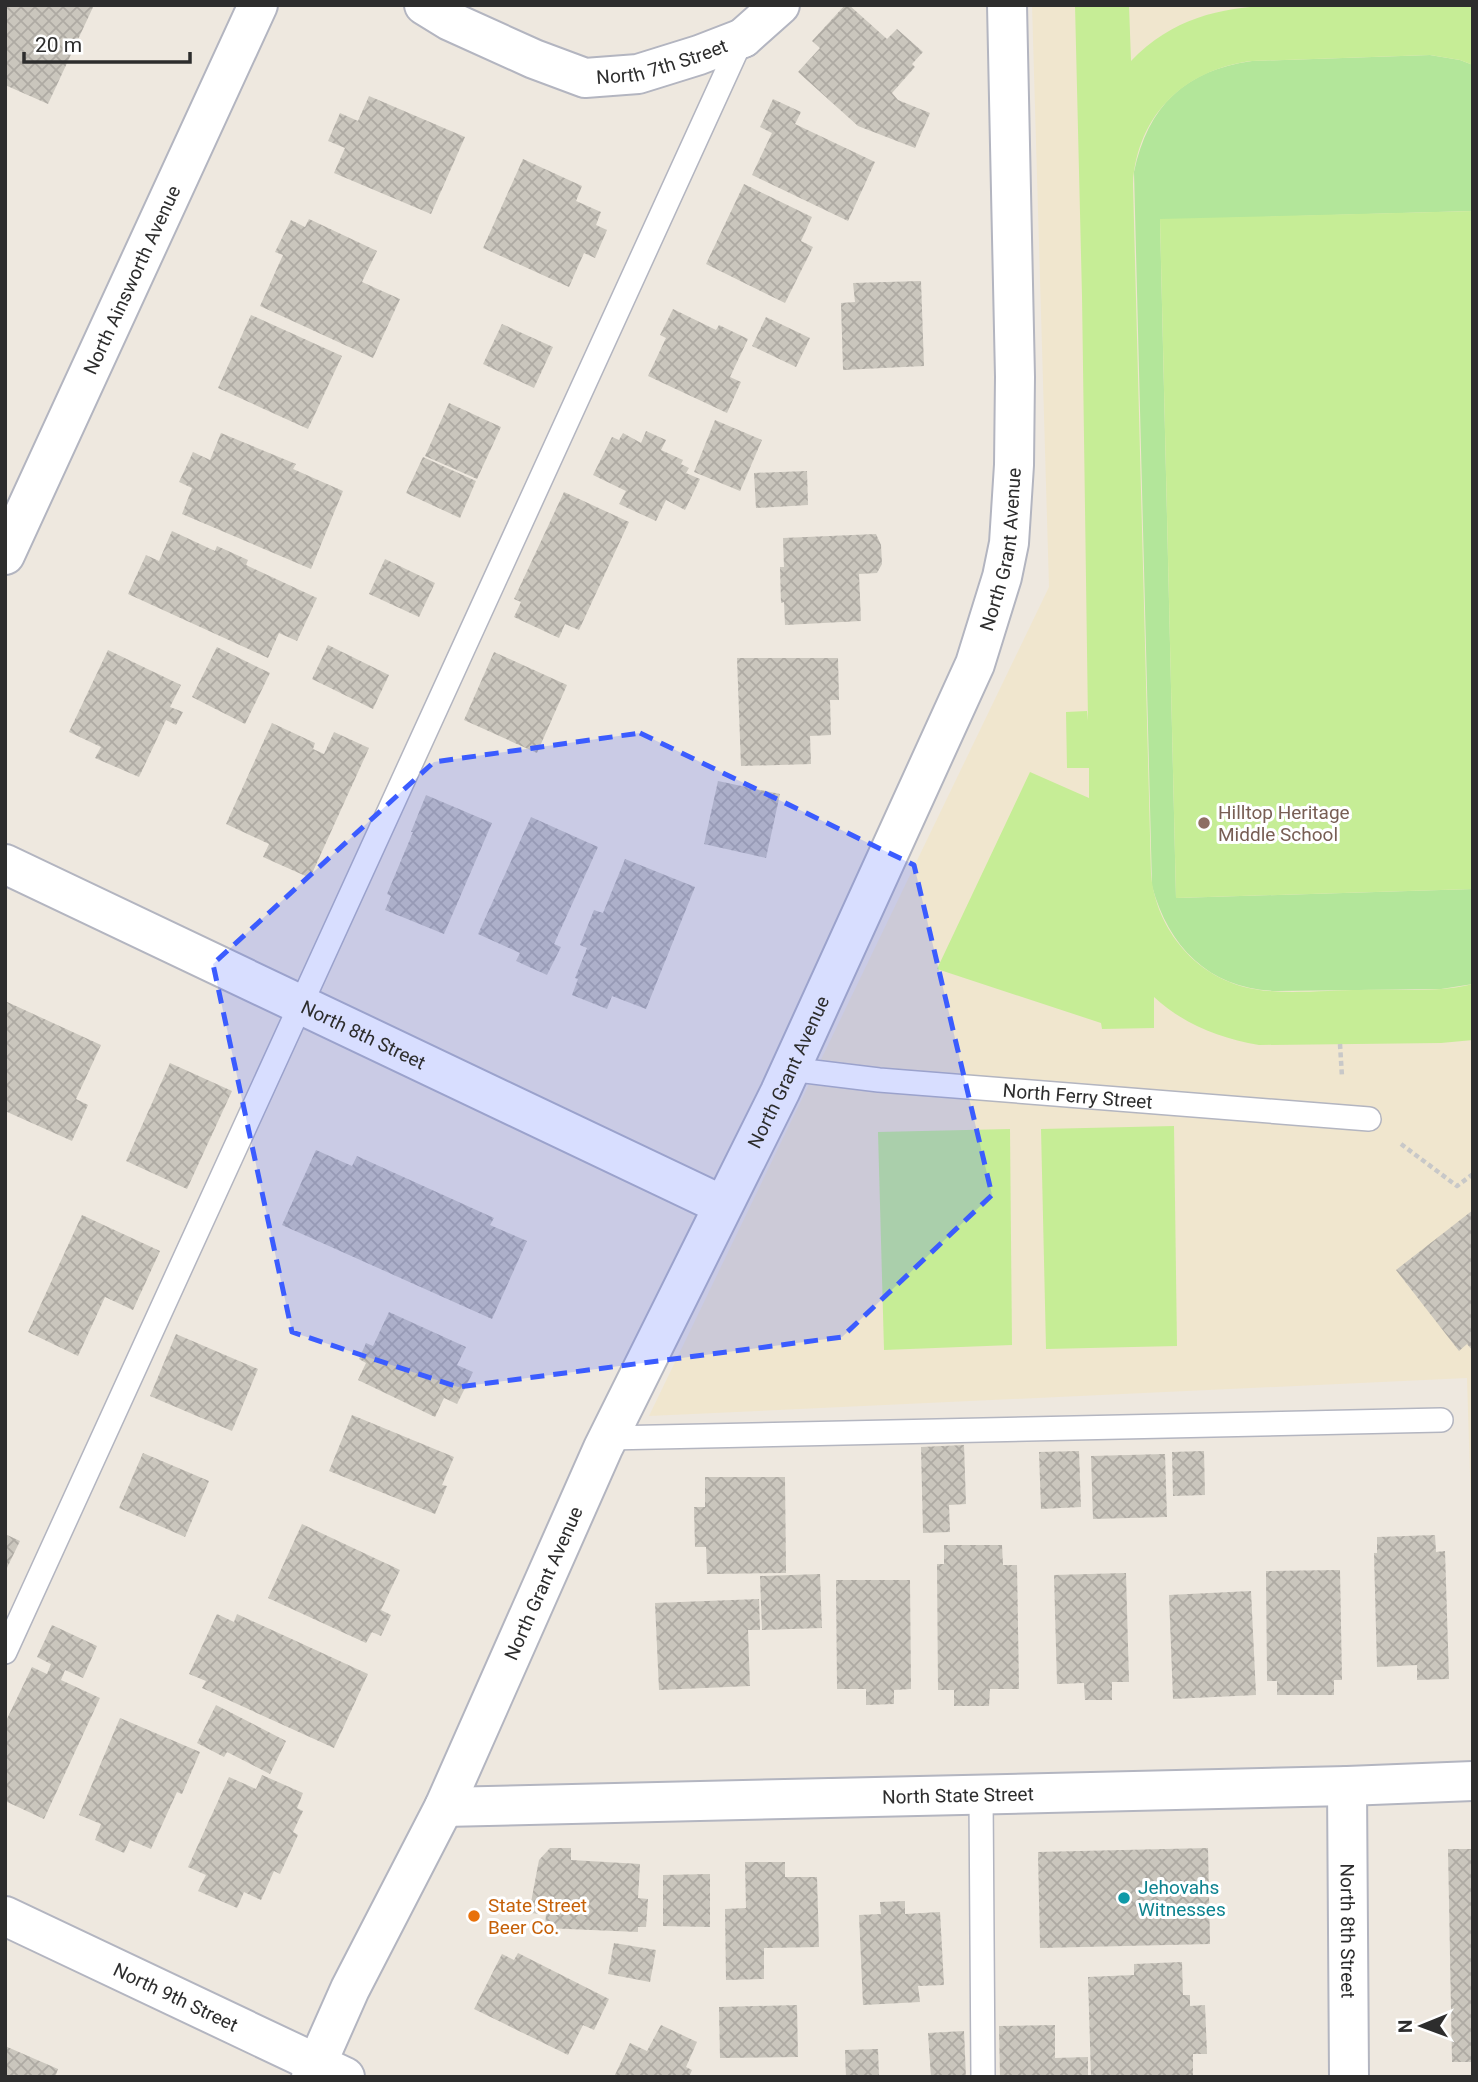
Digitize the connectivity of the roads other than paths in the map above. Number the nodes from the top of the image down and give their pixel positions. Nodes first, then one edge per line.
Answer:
1 (258, 5) edge
2 (424, 5) edge
3 (780, 5) edge
4 (1007, 5) edge
5 (750, 21) edge
6 (5, 555) edge
7 (5, 864) edge
8 (300, 1004) junction
9 (789, 1069) junction
10 (1369, 1119) road end
11 (722, 1205) junction
12 (1441, 1420) dead end
13 (608, 1438) junction
14 (5, 1651) edge
15 (1473, 1781) edge
16 (1347, 1786) junction
17 (981, 1795) junction
18 (444, 1807) junction
19 (5, 1916) edge
20 (325, 2072) edge
21 (983, 2077) edge
22 (1349, 2077) edge

1 - 6 street, North Ainsworth Avenue
2 - 5 street, North 7th Street
3 - 5 street, North 7th Street
4 - 9 street, North Grant Avenue
5 - 8 lane
7 - 8 street, North 8th Street
8 - 11 street, North 8th Street
8 - 14 lane
9 - 10 lane, North Ferry Street
9 - 11 street, North Grant Avenue
11 - 13 street, North Grant Avenue
12 - 13 lane
13 - 18 street, North Grant Avenue
15 - 16 street, North State Street
16 - 17 street, North State Street
16 - 22 street, North 8th Street
17 - 18 street, North State Street
17 - 21 lane
18 - 20 street, North Grant Avenue
19 - 20 street, North 9th Street

